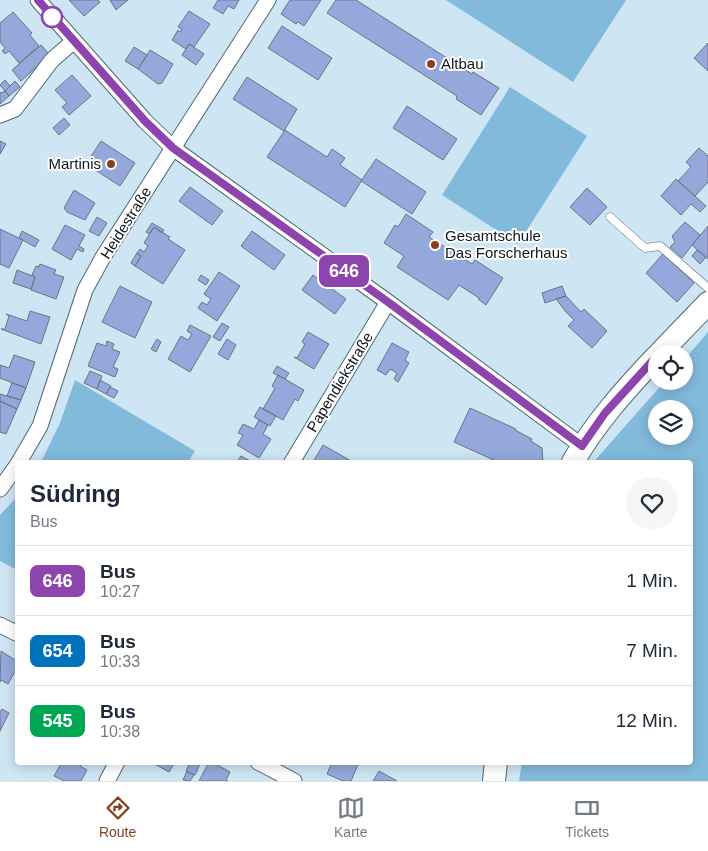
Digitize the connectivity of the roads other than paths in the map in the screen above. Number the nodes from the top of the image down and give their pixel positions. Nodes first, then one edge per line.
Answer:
1 (38, 0) edge
2 (268, 0) edge
3 (74, 41) junction
4 (0, 115) edge
5 (173, 148) junction
6 (610, 217) dead end
7 (708, 288) edge
8 (388, 302) junction
9 (708, 303) edge
10 (668, 345) edge
11 (648, 366) edge
12 (578, 454) edge
13 (20, 460) edge
14 (293, 460) edge
15 (15, 468) edge
16 (0, 490) edge
17 (0, 625) edge
18 (15, 632) edge
19 (115, 765) edge
20 (264, 765) edge
21 (496, 765) edge
22 (107, 781) edge
23 (294, 781) edge
24 (494, 781) edge

1 - 3 street
2 - 5 street, Heidestraße
3 - 4 street
3 - 5 street
5 - 8 street
5 - 13 street, Heidestraße
6 - 7 lane
8 - 12 street
8 - 14 street, Papendiekstraße
9 - 10 main road
11 - 12 main road
15 - 16 street, Heidestraße
17 - 18 street
19 - 22 street
20 - 23 street
21 - 24 main road

